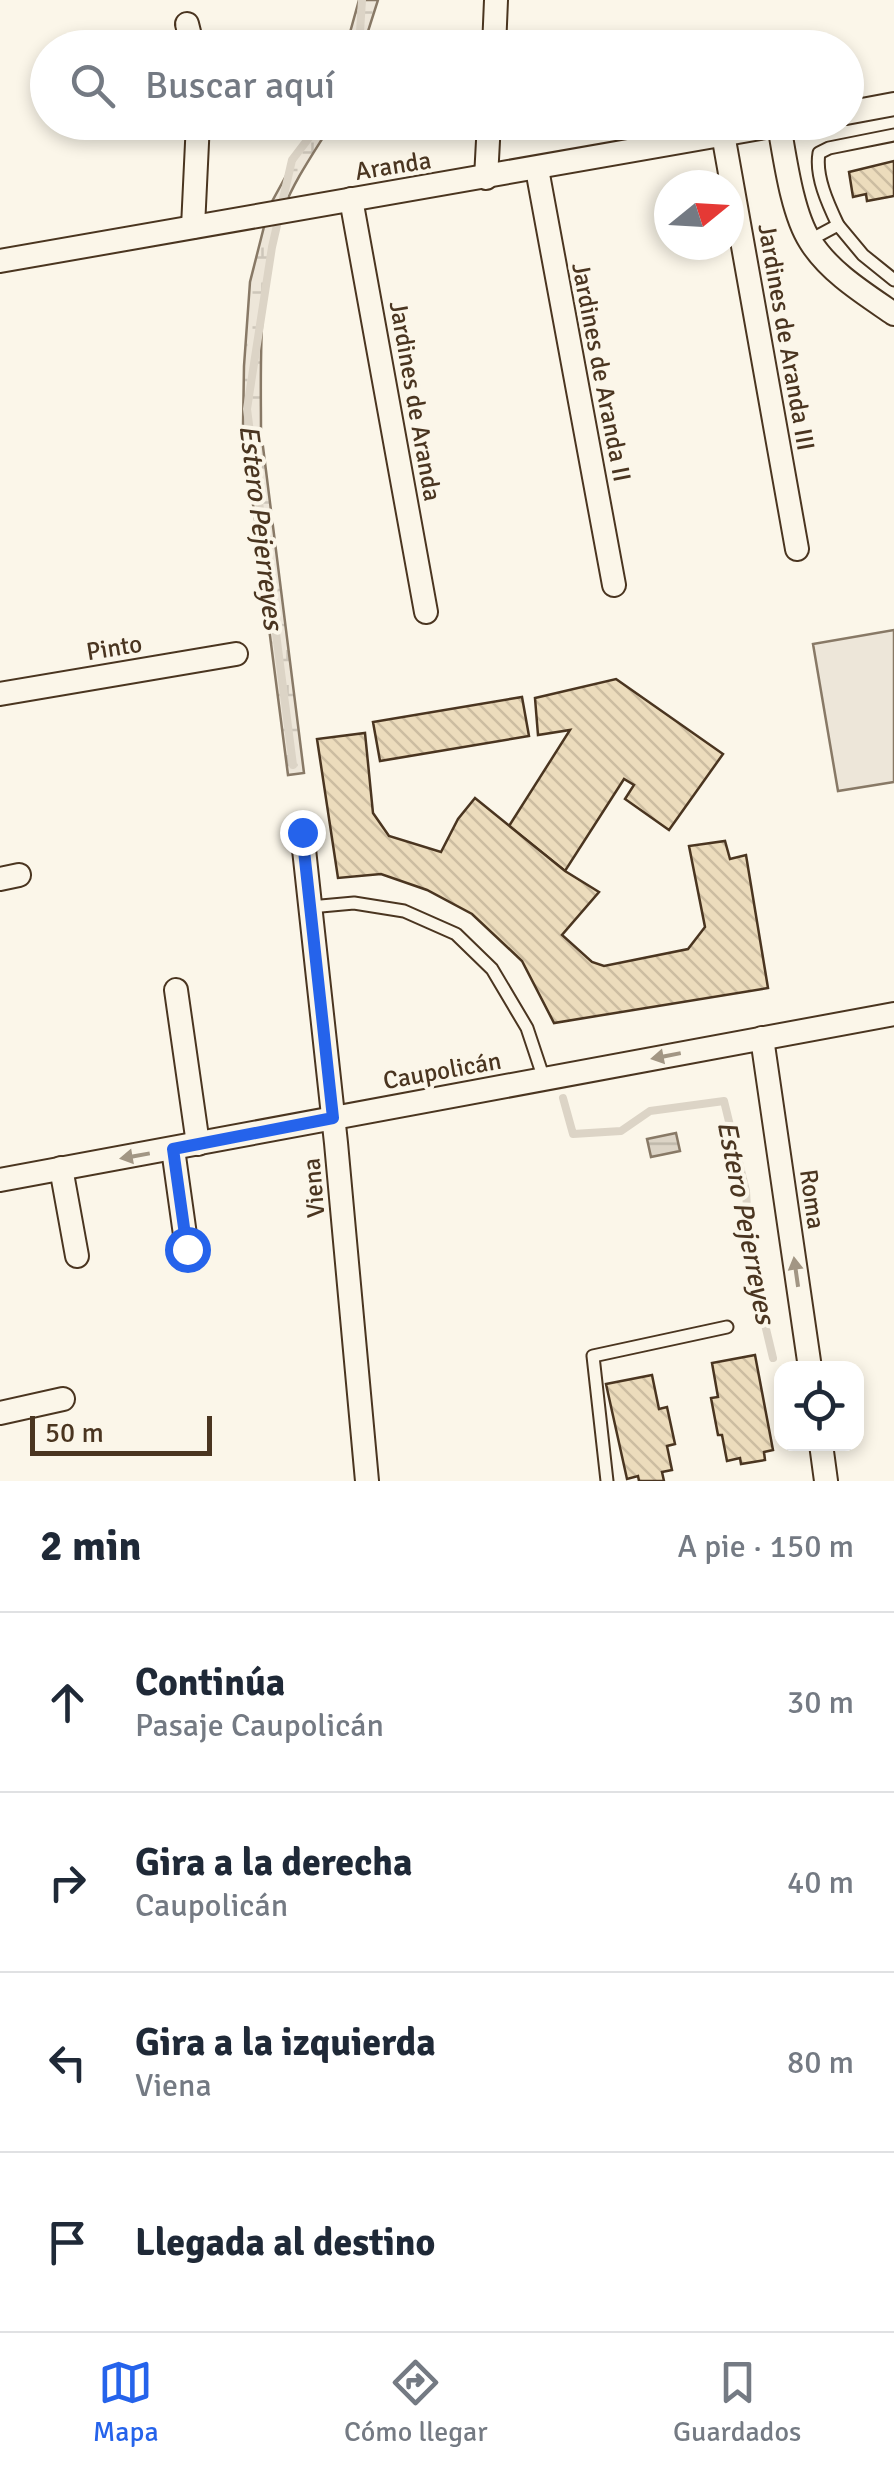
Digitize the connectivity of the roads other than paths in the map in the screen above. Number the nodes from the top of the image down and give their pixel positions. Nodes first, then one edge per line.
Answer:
1 (496, 0) edge
2 (187, 24) dead end
3 (189, 30) edge
4 (495, 30) edge
5 (894, 104) edge
6 (864, 110) edge
7 (894, 135) edge
8 (197, 140) edge
9 (488, 140) edge
10 (690, 140) edge
11 (723, 140) edge
12 (788, 140) edge
13 (537, 169) junction
14 (486, 178) junction
15 (352, 200) junction
16 (838, 225) junction
17 (194, 227) junction
18 (809, 240) junction
19 (0, 261) edge
20 (894, 280) edge
21 (894, 314) edge
22 (798, 550) dead end
23 (614, 585) dead end
24 (426, 612) dead end
25 (236, 654) dead end
26 (0, 694) edge
27 (302, 832) dead end
28 (310, 908) junction
29 (176, 990) dead end
30 (894, 1014) edge
31 (762, 1038) junction
32 (544, 1079) junction
33 (333, 1118) junction
34 (198, 1144) junction
35 (173, 1149) junction
36 (61, 1168) junction
37 (0, 1180) edge
38 (187, 1249) dead end
39 (77, 1256) dead end
40 (727, 1328) dead end
41 (809, 1361) edge
42 (63, 1399) dead end
43 (0, 1413) edge
44 (821, 1451) edge
45 (367, 1481) edge
46 (608, 1481) edge
47 (826, 1481) edge

1 - 4 street
2 - 3 street
5 - 6 street
7 - 16 lane
8 - 17 street
9 - 14 street
10 - 13 street, Aranda
11 - 22 street, Jardines de Aranda III
12 - 18 street
13 - 14 street, Aranda
13 - 23 street, Jardines de Aranda II
14 - 15 street, Aranda
15 - 17 street, Aranda
15 - 24 street, Jardines de Aranda
16 - 18 lane
16 - 20 lane
17 - 19 street, Aranda
18 - 21 street
25 - 26 street, Pinto
27 - 28 street, Viena
28 - 32 lane
28 - 33 street, Viena
29 - 34 street
30 - 31 street, Caupolicán
31 -> 32 street, Caupolicán
41 -> 31 street, Roma
32 - 33 street, Caupolicán
33 - 34 street, Caupolicán
33 - 45 street, Viena
34 - 35 street, Caupolicán
35 -> 36 street, Caupolicán
35 - 38 street
36 - 37 street, Caupolicán
36 - 39 street
40 - 46 lane
42 - 43 street
44 - 47 street

